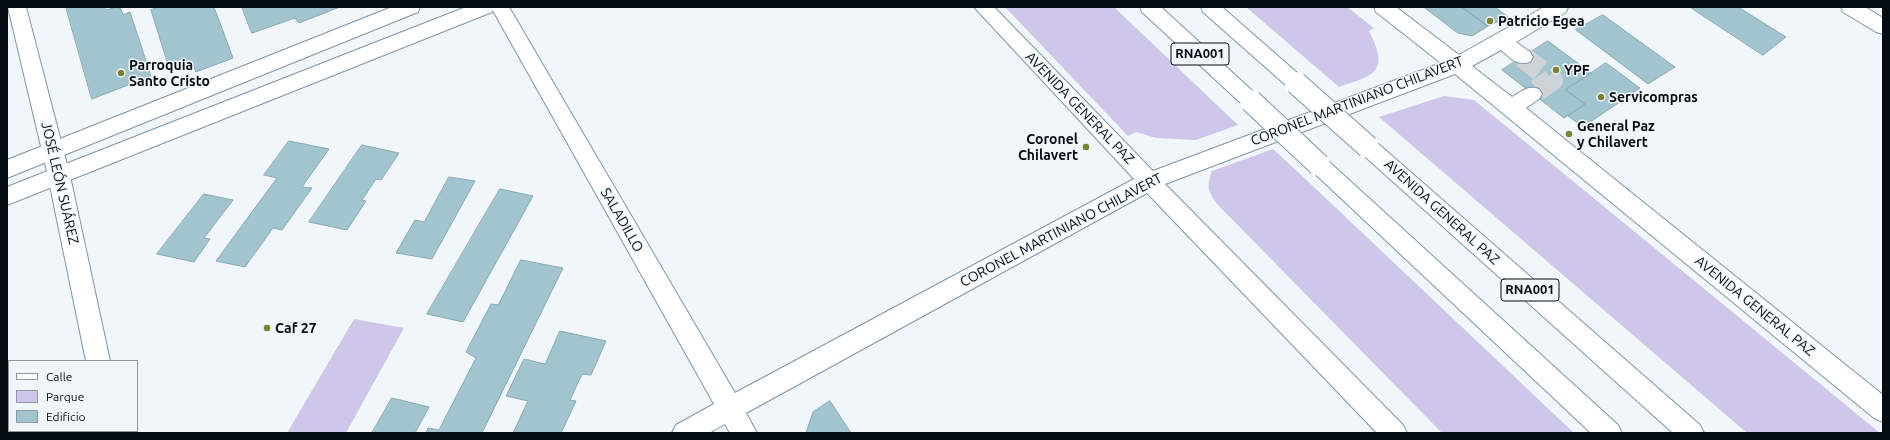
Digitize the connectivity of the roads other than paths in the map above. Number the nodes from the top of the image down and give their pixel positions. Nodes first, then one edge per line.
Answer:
1 (17, 7) edge
2 (411, 7) edge
3 (486, 7) edge
4 (500, 7) edge
5 (983, 7) edge
6 (1149, 7) edge
7 (1210, 7) edge
8 (1383, 7) edge
9 (1559, 7) edge
10 (1850, 7) edge
11 (1883, 28) edge
12 (1502, 41) junction
13 (1523, 57) tunnel mouth
14 (1457, 65) junction
15 (1532, 94) tunnel mouth
16 (1512, 108) junction
17 (53, 151) junction
18 (7, 169) edge
19 (59, 176) junction
20 (1149, 181) junction
21 (7, 196) edge
22 (98, 360) edge
23 (729, 408) junction
24 (1883, 410) edge
25 (686, 433) edge
26 (744, 433) edge
27 (1394, 433) edge
28 (1609, 433) edge
29 (1692, 433) edge

1 - 17 main road, JOSÉ LEÓN SUÁREZ
2 - 17 main road
3 - 19 main road
4 - 23 main road, SALADILLO
5 - 20 main road, AVENIDA GENERAL PAZ
6 - 28 main road, RNA001, bridge
7 - 29 main road, AVENIDA GENERAL PAZ / RNA001, bridge
8 - 14 main road, AVENIDA GENERAL PAZ
9 - 12 main road, CORONEL MARTINIANO CHILAVERT
10 - 11 main road
12 - 13 main road
12 - 14 main road, CORONEL MARTINIANO CHILAVERT
14 - 16 main road, AVENIDA GENERAL PAZ
14 - 20 main road, CORONEL MARTINIANO CHILAVERT
15 - 16 main road
16 - 24 main road, AVENIDA GENERAL PAZ
17 - 18 main road
17 - 19 main road, JOSÉ LEÓN SUÁREZ
19 - 21 main road
19 - 22 main road, JOSÉ LEÓN SUÁREZ
20 - 23 main road, CORONEL MARTINIANO CHILAVERT
20 - 27 main road, AVENIDA GENERAL PAZ
23 - 25 main road, CORONEL MARTINIANO CHILAVERT
23 - 26 main road, SALADILLO

